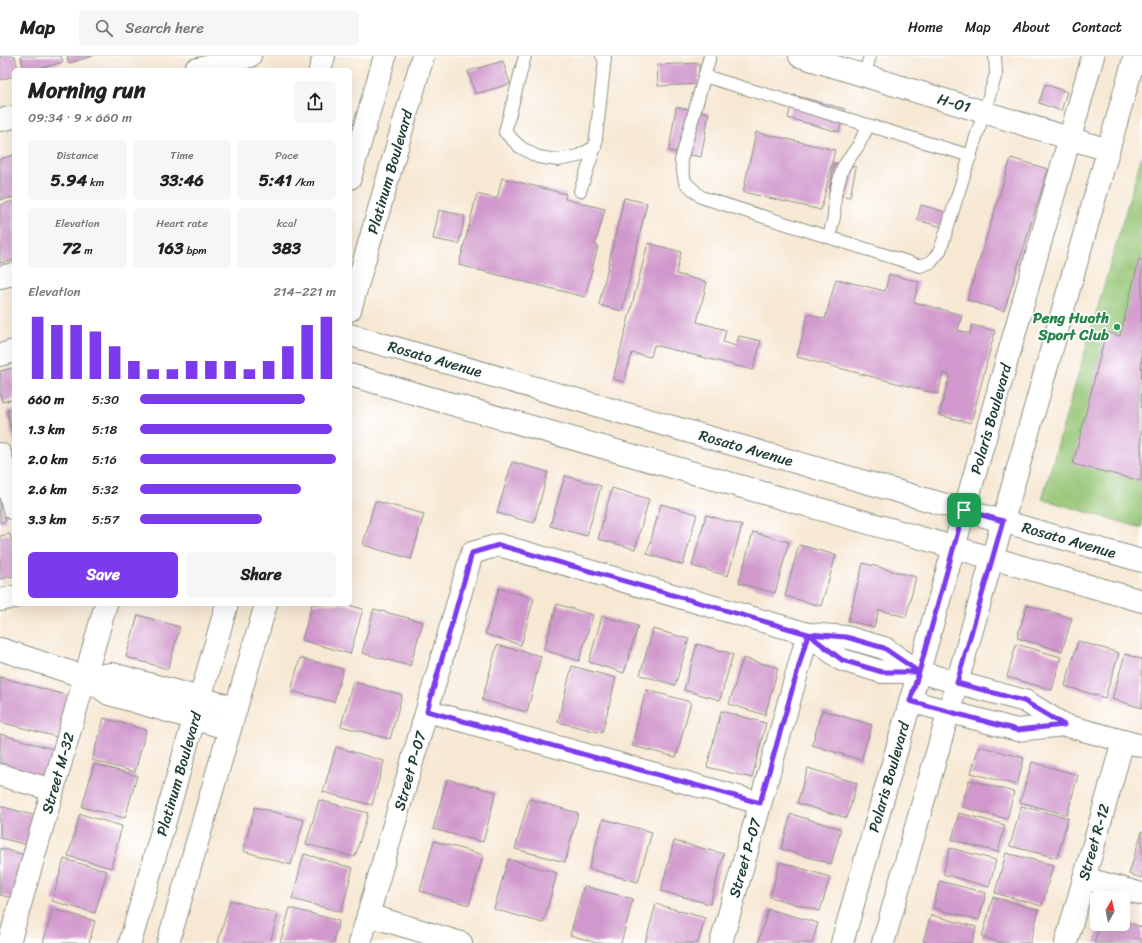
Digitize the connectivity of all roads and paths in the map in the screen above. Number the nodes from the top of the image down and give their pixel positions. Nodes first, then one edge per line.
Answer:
1 (250, 56) edge
2 (324, 56) edge
3 (385, 56) edge
4 (423, 56) edge
5 (525, 56) edge
6 (710, 56) edge
7 (995, 56) edge
8 (1093, 56) edge
9 (1136, 56) edge
10 (604, 57) edge
11 (812, 58) edge
12 (867, 66) edge
13 (203, 68) edge
14 (321, 68) edge
15 (704, 76) junction
16 (985, 112) junction
17 (12, 117) edge
18 (0, 120) edge
19 (868, 126) junction
20 (1070, 139) junction
21 (595, 147) junction
22 (1108, 150) junction
23 (971, 156) junction
24 (352, 171) edge
25 (580, 191) dead end
26 (829, 237) junction
27 (12, 274) edge
28 (0, 277) edge
29 (352, 303) edge
30 (352, 336) edge
31 (12, 352) edge
32 (0, 355) edge
33 (352, 376) edge
34 (5, 466) edge
35 (12, 499) edge
36 (964, 510) junction
37 (1003, 521) junction
38 (954, 547) junction
39 (993, 558) junction
40 (1142, 561) edge
41 (12, 597) edge
42 (0, 600) edge
43 (1142, 601) edge
44 (105, 606) edge
45 (227, 606) edge
46 (265, 606) edge
47 (808, 634) junction
48 (0, 649) edge
49 (919, 672) junction
50 (85, 677) junction
51 (957, 683) junction
52 (200, 698) junction
53 (910, 701) junction
54 (236, 708) junction
55 (427, 711) junction
56 (949, 712) junction
57 (195, 719) junction
58 (1064, 725) junction
59 (230, 729) junction
60 (1132, 744) edge
61 (0, 775) edge
62 (53, 790) junction
63 (760, 803) junction
64 (1084, 878) junction
65 (1142, 894) edge
66 (8, 914) edge
67 (368, 915) junction
68 (9, 943) edge
69 (130, 943) edge
70 (168, 943) edge
71 (360, 943) edge
72 (461, 943) edge
73 (721, 943) edge
74 (842, 943) edge
75 (883, 943) edge
76 (1066, 943) edge

1 - 13 street
2 - 14 street
3 - 24 street
4 - 29 street, Platinum Boulevard
5 - 21 lane
6 - 15 lane
7 - 16 lane
8 - 20 street, Polaris Boulevard
9 - 22 street
10 - 21 lane
11 - 12 street, H-01
12 - 16 street, H-01
15 - 19 lane
15 - 26 lane
16 - 20 street, H-01
16 - 23 lane
17 - 18 street
19 - 23 lane
19 - 26 lane
20 - 22 street, H-01
20 - 36 street, Polaris Boulevard
21 - 25 lane
22 - 37 street
23 - 26 lane
27 - 28 street
30 - 36 street, Rosato Avenue
31 - 32 street
33 - 38 street
34 - 35 street
36 - 37 street, Rosato Avenue
36 - 38 street, Polaris Boulevard
37 - 39 street
37 - 40 street, Rosato Avenue
38 - 39 street
38 - 49 street, Polaris Boulevard
39 - 43 street
39 - 51 street
41 - 42 street
44 - 50 street, Street M-32
45 - 52 street, Platinum Boulevard
46 - 54 street
47 - 49 street
47 - 55 street, Street P-07
47 - 63 street, Street P-07
48 - 50 street
49 - 51 street
49 - 53 street, Polaris Boulevard
50 - 52 street
50 - 57 street
50 - 62 street, Street M-32
51 - 56 street
51 - 58 street
52 - 54 street
52 - 57 street, Platinum Boulevard
53 - 56 street
53 - 74 street, Polaris Boulevard
54 - 59 street
55 - 63 street
55 - 67 street, Street P-07
56 - 58 street
56 - 75 street
57 - 59 street
57 - 69 street, Platinum Boulevard
58 - 60 street
59 - 70 street
60 - 64 street, Street R-12
61 - 62 street
62 - 66 street, Street M-32
63 - 73 street, Street P-07
64 - 65 street
64 - 76 street, Street R-12
66 - 68 street, Street M-32
67 - 71 street, Street P-07
67 - 72 street

